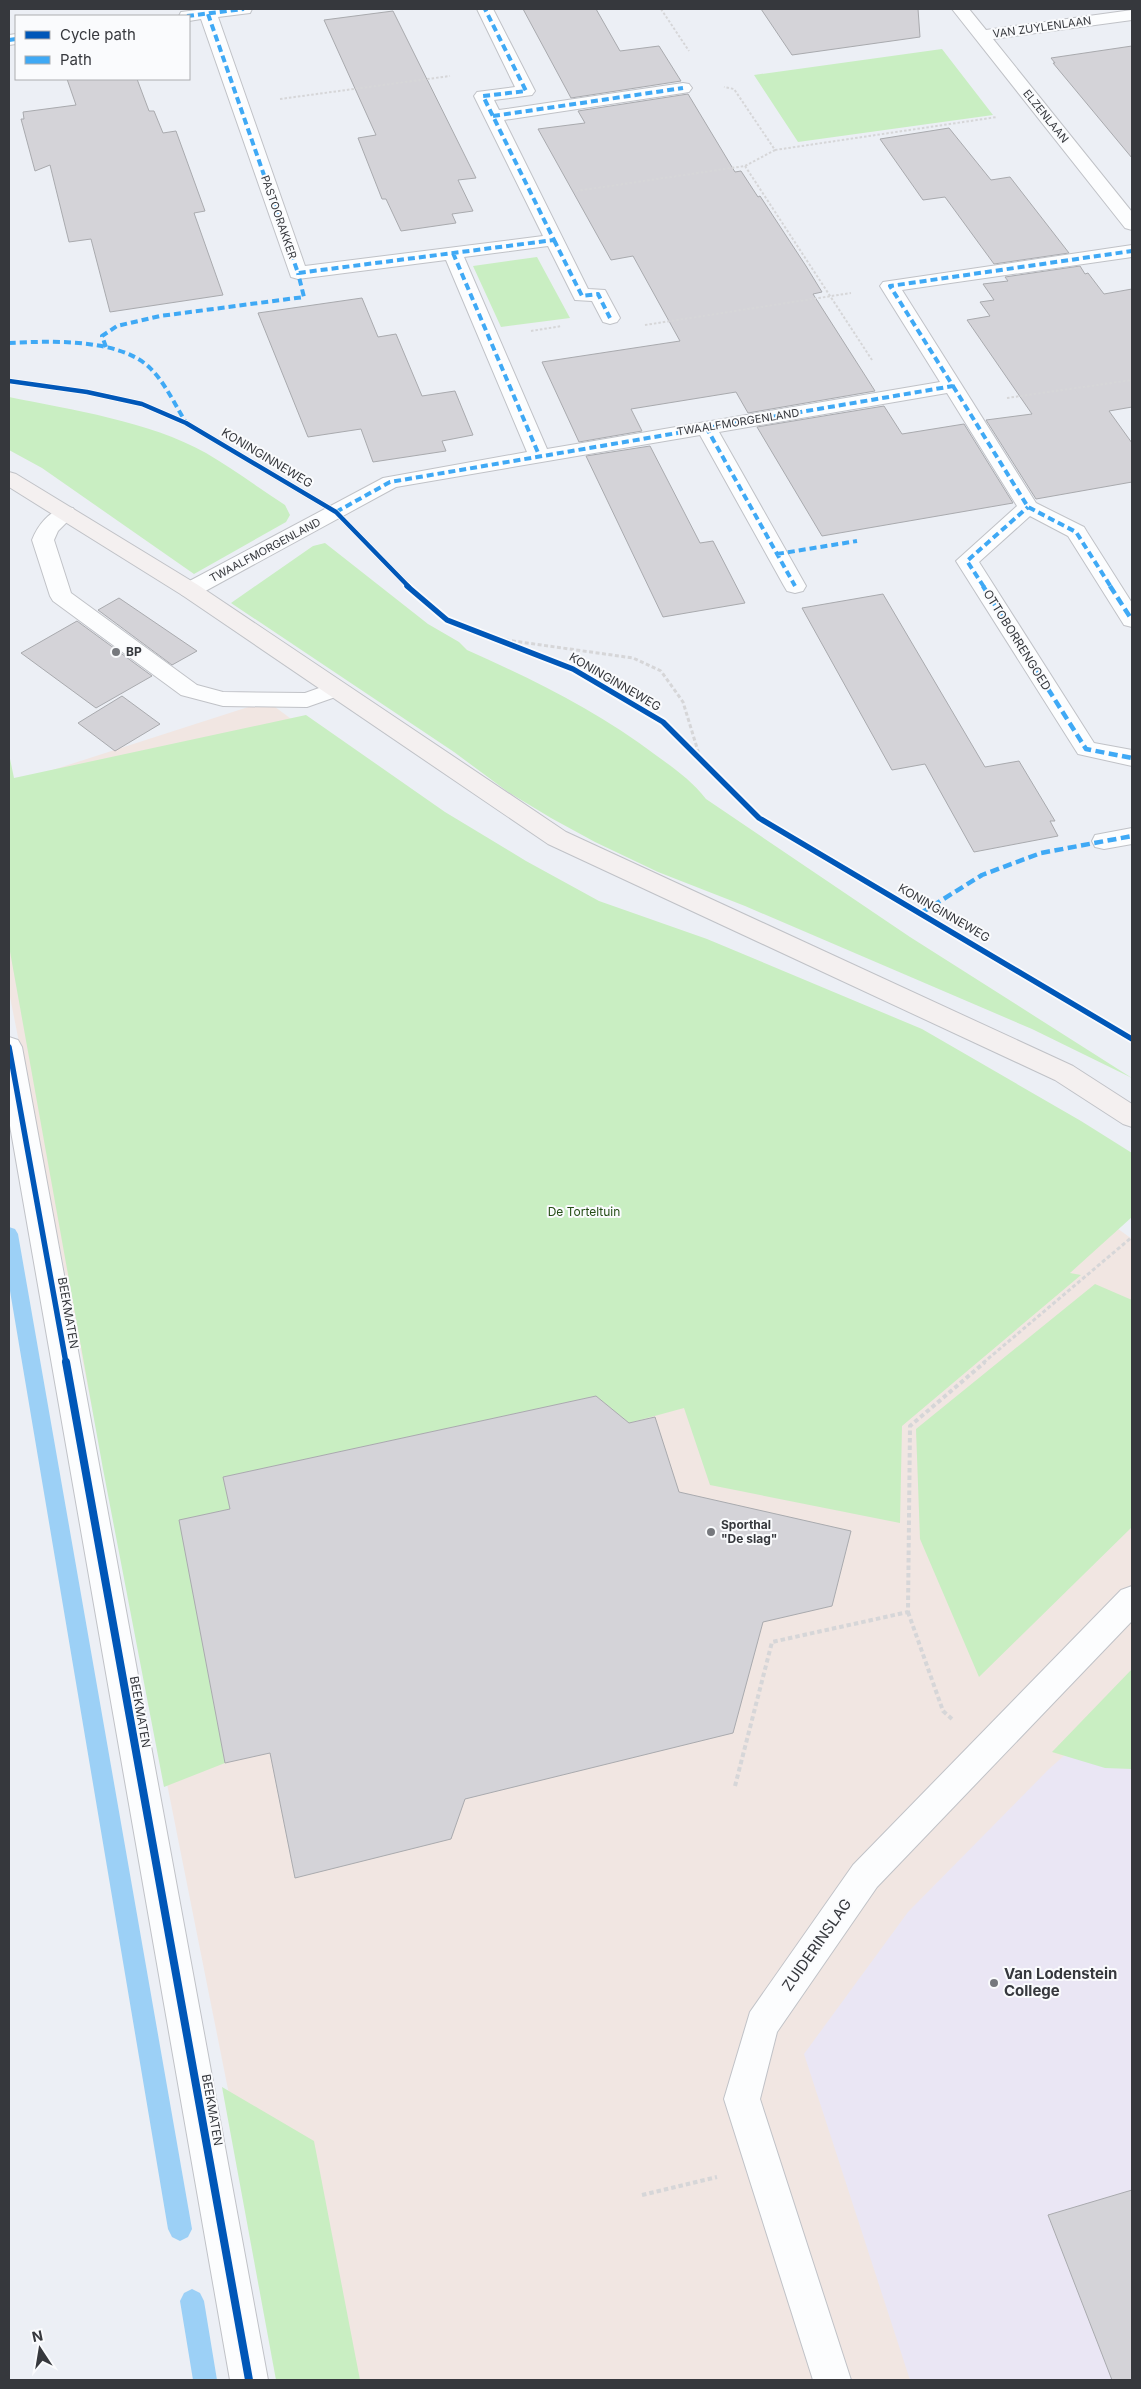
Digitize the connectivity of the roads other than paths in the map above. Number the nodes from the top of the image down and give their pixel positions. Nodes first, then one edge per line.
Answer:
1 (244, 9) edge
2 (485, 9) edge
3 (960, 9) edge
4 (208, 14) junction
5 (1132, 15) edge
6 (190, 16) edge
7 (982, 36) junction
8 (684, 88) road end
9 (493, 116) junction
10 (1132, 224) edge
11 (554, 240) junction
12 (1132, 251) edge
13 (453, 253) junction
14 (610, 318) road end
15 (959, 395) junction
16 (706, 427) junction
17 (539, 455) junction
18 (9, 478) edge
19 (1028, 507) junction
20 (65, 513) junction
21 (795, 586) dead end
22 (190, 590) junction
23 (1132, 620) edge
24 (336, 689) junction
25 (1132, 758) edge
26 (1132, 836) edge
27 (1104, 841) dead end
28 (9, 1047) edge
29 (1132, 1117) edge
30 (1132, 1600) edge
31 (249, 2380) edge
32 (832, 2380) edge

1 - 4 street
2 - 9 street
3 - 7 street, ELZENLAAN
4 - 6 street
4 - 13 street, PASTOORAKKER
5 - 7 street, VAN ZUYLENLAAN
7 - 10 street, ELZENLAAN
8 - 9 street
9 - 11 street
11 - 13 street, PASTOORAKKER
11 - 14 street
12 - 15 street
13 - 17 street
15 - 16 street, TWAALFMORGENLAND
15 - 19 street
16 - 17 street, TWAALFMORGENLAND
16 - 21 street
17 - 22 street, TWAALFMORGENLAND
18 - 20 main road
19 - 23 street
19 - 25 street, OTTOBORRENGOED
20 - 22 main road
20 - 24 street
22 - 24 main road
24 - 29 main road
26 - 27 street
28 - 31 street, BEEKMATEN
30 - 32 street, ZUIDERINSLAG

